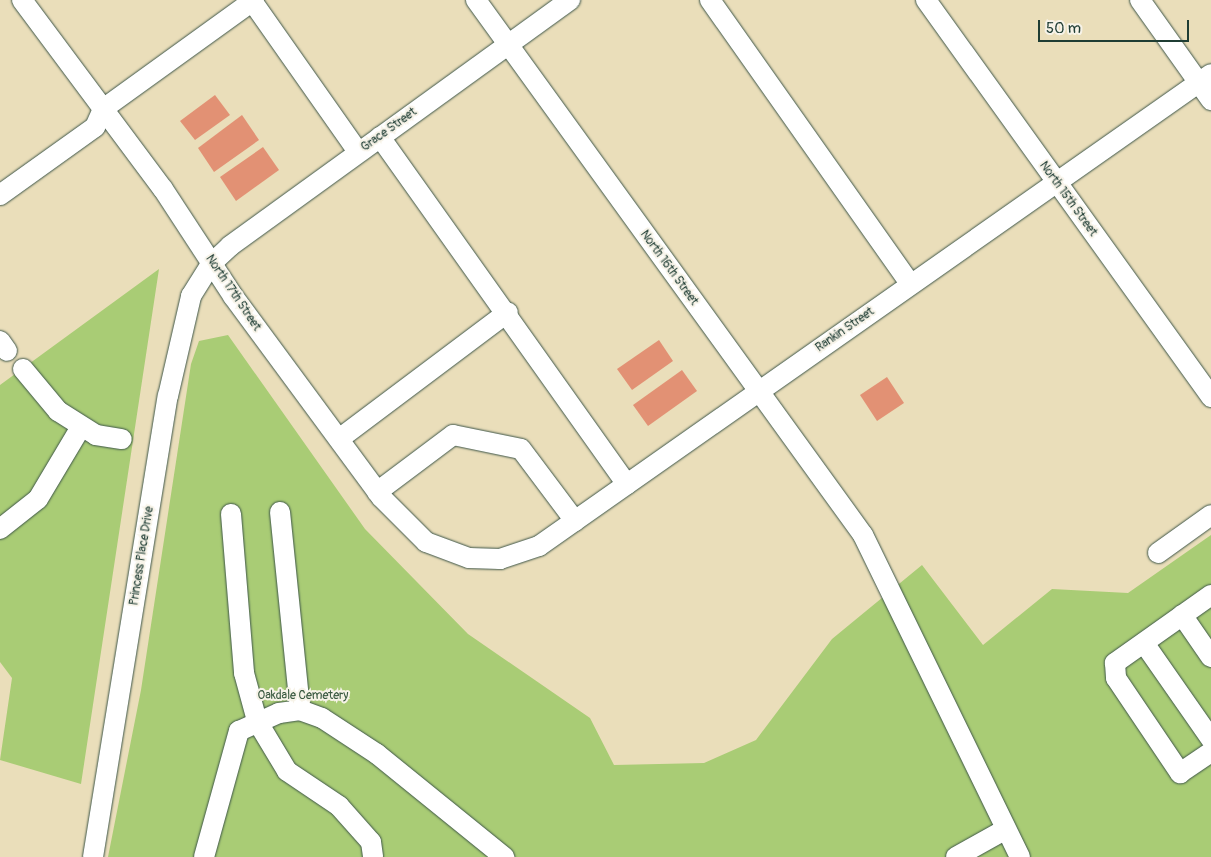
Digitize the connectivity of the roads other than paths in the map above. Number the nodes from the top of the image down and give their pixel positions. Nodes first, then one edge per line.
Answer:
1 (22, 0) edge
2 (476, 0) edge
3 (570, 0) edge
4 (710, 0) edge
5 (926, 0) edge
6 (1140, 0) edge
7 (253, 1) edge
8 (508, 44) junction
9 (1205, 79) edge
10 (1211, 100) edge
11 (103, 109) junction
12 (380, 137) junction
13 (358, 152) junction
14 (1056, 182) junction
15 (0, 195) edge
16 (212, 263) junction
17 (910, 283) junction
18 (508, 312) junction
19 (23, 369) dead end
20 (758, 391) junction
21 (1211, 397) edge
22 (81, 427) junction
23 (122, 439) dead end
24 (339, 439) junction
25 (627, 484) junction
26 (377, 492) junction
27 (280, 512) dead end
28 (231, 514) dead end
29 (1211, 515) edge
30 (574, 521) junction
31 (0, 529) edge
32 (1158, 553) dead end
33 (469, 558) joint
34 (1211, 595) edge
35 (1182, 615) junction
36 (1144, 642) junction
37 (1211, 657) edge
38 (300, 710) junction
39 (257, 721) junction
40 (1211, 738) edge
41 (1211, 752) edge
42 (1006, 829) junction
43 (93, 857) edge
44 (204, 857) edge
45 (373, 857) edge
46 (504, 857) edge
47 (956, 857) edge
48 (1020, 857) edge

1 - 11 street, North 17th Street
2 - 8 street, North 16th Street
3 - 8 street, Grace Street
4 - 17 street
5 - 14 street, North 15th Street
6 - 9 street
7 - 11 street
7 - 13 street
8 - 12 street, Grace Street
8 - 20 street, North 16th Street
9 - 10 street
9 - 14 street, Rankin Street
11 - 15 street
11 - 16 street, North 17th Street
12 - 13 street, Grace Street
12 - 18 street
13 - 16 street, Grace Street
14 - 17 street, Rankin Street
14 - 21 street, North 15th Street
16 - 24 street, North 17th Street
16 - 43 street, Princess Place Drive
17 - 20 street, Rankin Street
18 - 24 street
18 - 25 street
19 - 22 street
20 - 25 street, Rankin Street
20 - 42 street, North 16th Street
22 - 23 street
22 - 31 street
24 - 26 street, North 17th Street
25 - 30 street, Rankin Street
26 - 30 street
26 - 33 street, North 17th Street
27 - 38 street
28 - 39 street
29 - 32 street
30 - 33 street, Rankin Street
34 - 35 street
35 - 36 street
35 - 37 street
36 - 40 street
36 - 41 street
38 - 39 street
38 - 46 street
39 - 44 street
39 - 45 street
42 - 47 street
42 - 48 street, North 16th Street

